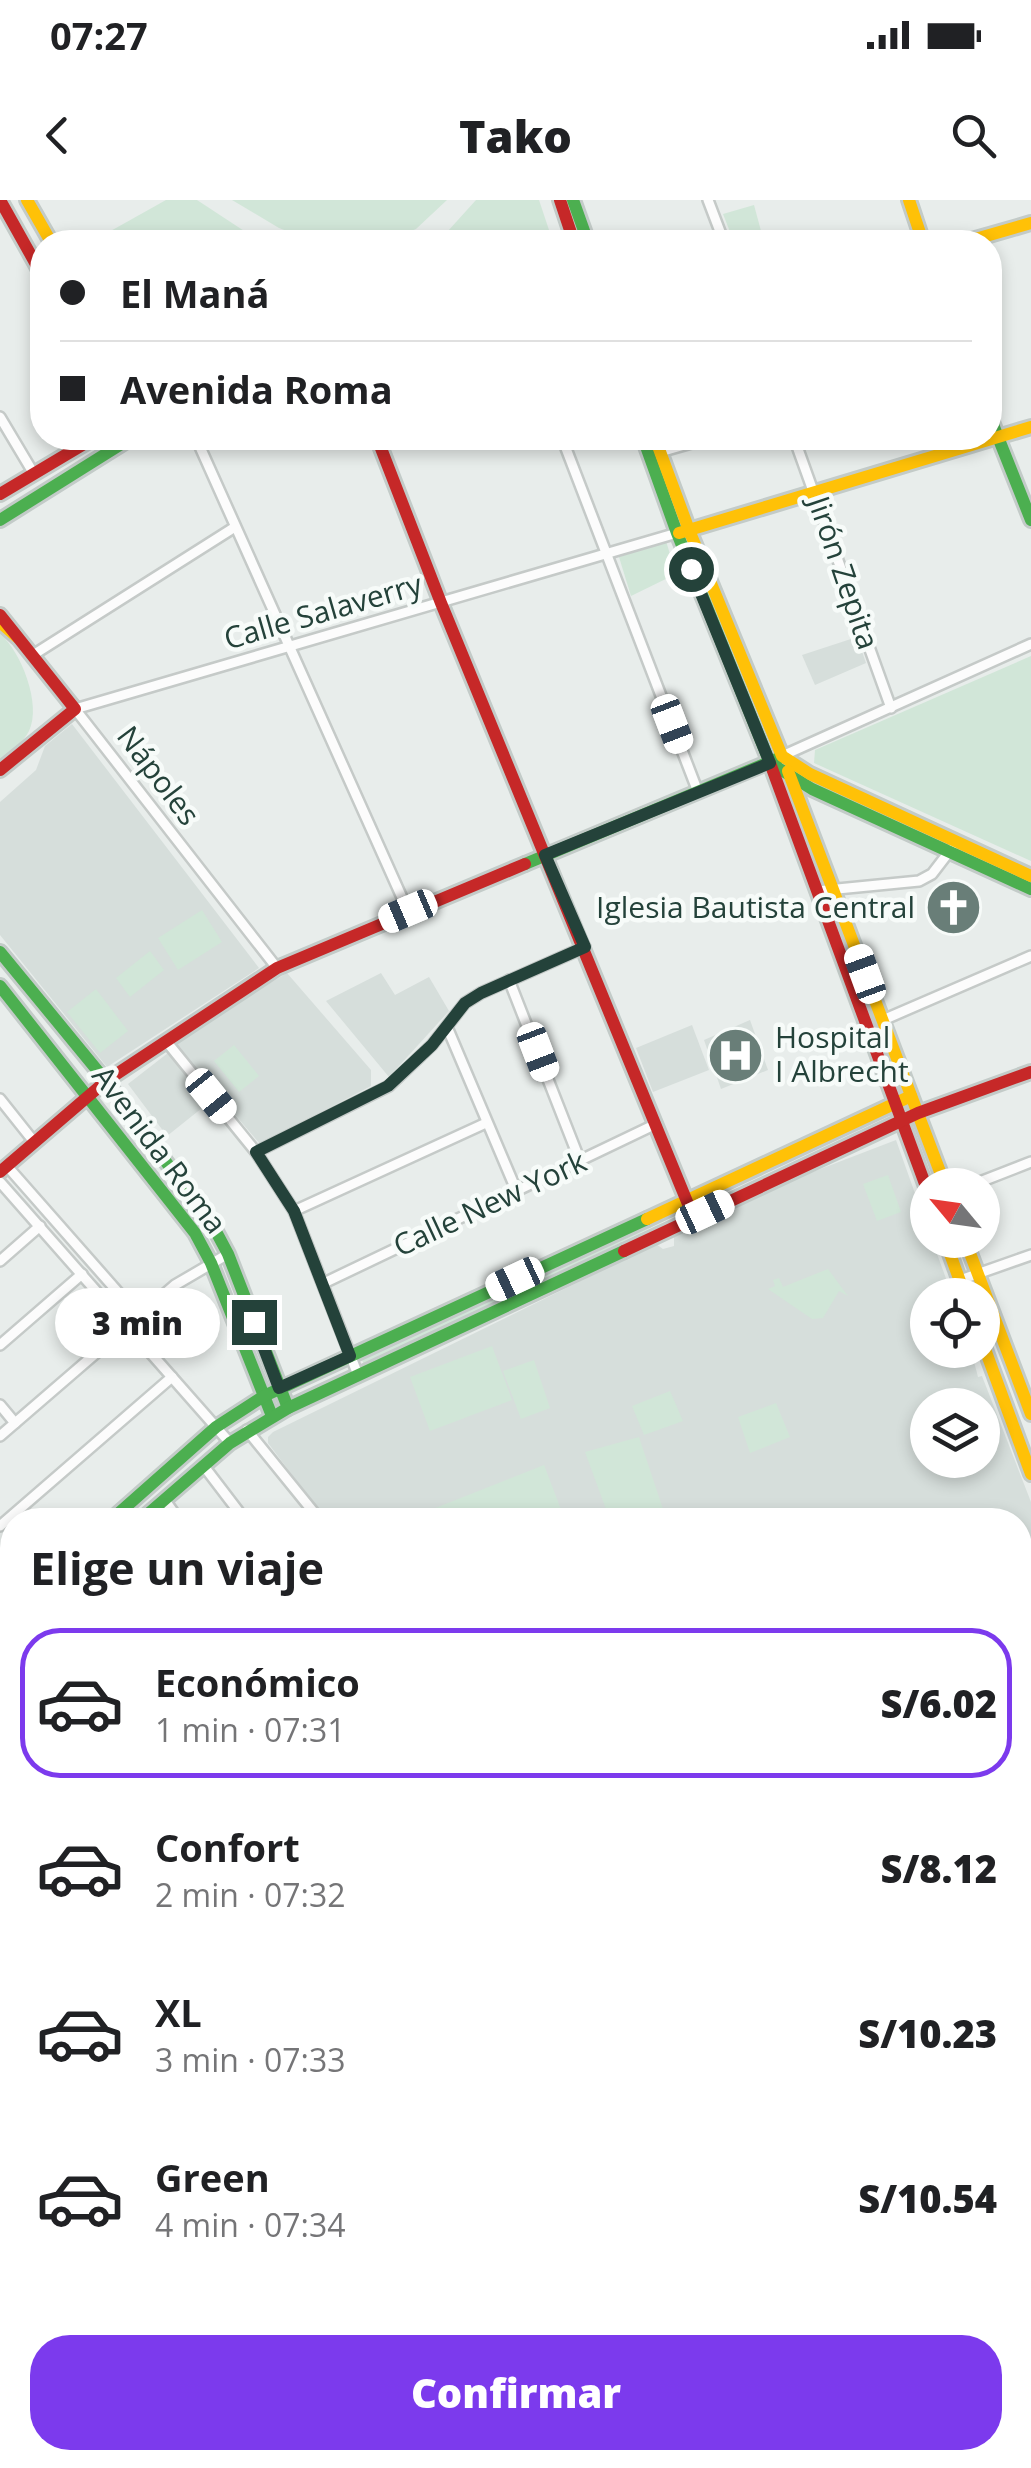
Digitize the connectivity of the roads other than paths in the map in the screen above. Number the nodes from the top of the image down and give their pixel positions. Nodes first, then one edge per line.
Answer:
1 (0, 200) edge
2 (26, 200) edge
3 (560, 200) edge
4 (573, 200) edge
5 (708, 200) edge
6 (909, 200) edge
7 (1031, 223) edge
8 (44, 230) edge
9 (570, 230) edge
10 (584, 230) edge
11 (719, 230) edge
12 (918, 230) edge
13 (1002, 231) edge
14 (30, 254) edge
15 (0, 417) edge
16 (1031, 427) edge
17 (1002, 435) edge
18 (1002, 446) edge
19 (87, 450) edge
20 (90, 450) edge
21 (91, 450) edge
22 (201, 450) edge
23 (381, 450) edge
24 (567, 450) edge
25 (648, 450) edge
26 (667, 450) edge
27 (798, 450) edge
28 (952, 450) edge
29 (660, 452) joint
30 (34, 474) junction
31 (814, 492) junction
32 (0, 494) edge
33 (0, 509) edge
34 (0, 520) edge
35 (1031, 520) edge
36 (235, 527) junction
37 (683, 532) junction
38 (606, 554) junction
39 (441, 603) junction
40 (0, 618) edge
41 (1031, 644) edge
42 (289, 648) junction
43 (32, 656) junction
44 (890, 708) junction
45 (75, 709) junction
46 (776, 760) junction
47 (0, 770) edge
48 (790, 778) junction
49 (698, 792) junction
50 (953, 846) junction
51 (545, 855) junction
52 (1031, 876) edge
53 (1031, 888) edge
54 (833, 890) junction
55 (817, 891) junction
56 (408, 911) junction
57 (849, 931) junction
58 (833, 936) junction
59 (585, 947) junction
60 (0, 952) edge
61 (1031, 956) edge
62 (277, 968) junction
63 (509, 980) junction
64 (0, 986) edge
65 (882, 1020) junction
66 (446, 1027) junction
67 (166, 1041) junction
68 (1031, 1072) edge
69 (106, 1081) junction
70 (89, 1096) junction
71 (911, 1096) junction
72 (0, 1100) edge
73 (895, 1104) junction
74 (918, 1113) junction
75 (901, 1121) junction
76 (486, 1123) junction
77 (656, 1124) junction
78 (34, 1142) junction
79 (256, 1152) junction
80 (580, 1161) junction
81 (1031, 1162) edge
82 (919, 1168) edge
83 (939, 1168) edge
84 (3, 1169) edge
85 (1000, 1174) edge
86 (0, 1182) edge
87 (517, 1192) junction
88 (687, 1200) junction
89 (294, 1211) junction
90 (694, 1217) junction
91 (40, 1226) junction
92 (228, 1254) junction
93 (1031, 1255) edge
94 (972, 1258) edge
95 (0, 1261) edge
96 (211, 1263) junction
97 (82, 1274) junction
98 (978, 1274) junction
99 (966, 1278) edge
100 (324, 1283) junction
101 (139, 1316) junction
102 (128, 1326) junction
103 (0, 1345) edge
104 (350, 1356) junction
105 (992, 1368) edge
106 (358, 1376) junction
107 (172, 1377) junction
108 (279, 1388) junction
109 (264, 1396) junction
110 (0, 1405) edge
111 (288, 1408) junction
112 (1031, 1414) edge
113 (272, 1416) junction
114 (15, 1423) junction
115 (216, 1428) junction
116 (247, 1430) junction
117 (0, 1436) edge
118 (230, 1443) junction
119 (204, 1465) junction
120 (1031, 1474) edge
121 (164, 1500) junction
122 (21, 1508) edge
123 (125, 1508) edge
124 (155, 1508) edge
125 (170, 1508) edge
126 (236, 1508) edge
127 (310, 1508) edge

1 - 14 main road
2 - 8 main road
3 - 9 main road
4 - 10 main road
5 - 11 street
6 - 12 main road
7 - 13 main road
15 - 30 street
16 - 17 main road
18 - 35 main road
19 - 30 main road
20 - 33 main road
21 - 34 main road
22 - 36 street
23 - 39 main road
24 - 38 street
25 - 37 main road
26 - 29 street
27 - 31 street, Jirón Zepita
28 - 31 main road
29 - 37 main road
30 - 32 main road
31 - 37 main road
31 - 44 street, Jirón Zepita
36 - 42 street
36 - 43 street
37 - 38 street, Calle Salaverry
37 - 46 main road
38 - 39 street, Calle Salaverry
38 - 49 street
39 - 42 street, Calle Salaverry
39 - 51 main road
40 - 43 main road, Nápoles
41 - 44 street
42 - 45 street, Calle Salaverry
42 - 56 street
43 - 45 main road, Nápoles
44 - 46 street
45 - 47 main road, Calle Salaverry
45 - 62 street, Nápoles
46 - 48 main road
46 - 49 main road
46 - 50 main road
46 - 55 main road
48 - 50 main road
48 - 54 main road
49 - 51 main road
50 - 52 main road
50 - 53 main road
50 - 54 street
51 - 56 main road
51 - 59 main road
54 - 55 street
54 - 57 main road
55 - 58 main road
56 - 62 main road
57 - 58 main road
57 - 65 main road
58 - 73 main road
59 - 63 street
59 - 77 main road
60 - 69 main road, Avenida Roma
61 - 65 street
62 - 67 main road
63 - 66 street
63 - 80 street
64 - 70 main road, Avenida Roma
65 - 71 main road
66 - 76 street
66 - 79 street
67 - 69 main road
67 - 79 street
68 - 74 main road
69 - 70 main road
69 - 92 main road, Avenida Roma
70 - 78 main road
70 - 96 main road, Avenida Roma
71 - 73 main road
71 - 74 main road
72 - 78 street
73 - 75 main road
73 - 88 main road
74 - 75 main road
74 - 83 main road
75 - 82 main road
75 - 90 main road
76 - 87 street
76 - 89 street
77 - 80 street, Calle New York
77 - 88 main road
78 - 84 main road
79 - 89 street
80 - 87 street, Calle New York
81 - 85 street
84 - 101 street
86 - 91 street
87 - 100 street, Calle New York
88 - 90 main road
88 - 104 main road
89 - 100 street
90 - 106 main road
91 - 95 street
91 - 97 street
92 - 96 street
92 - 108 main road, Avenida Roma
93 - 98 street
94 - 98 main road
96 - 101 street
96 - 109 main road, Avenida Roma
97 - 102 street
97 - 103 street
98 - 99 street
98 - 112 main road
100 - 104 street
101 - 102 street
102 - 107 street
102 - 114 street
104 - 106 street
104 - 108 main road
105 - 120 main road
106 - 111 main road
107 - 115 street
107 - 122 street
108 - 109 main road
108 - 111 main road, Avenida Roma
109 - 113 main road, Avenida Roma
109 - 115 main road
110 - 114 street
111 - 113 main road
113 - 116 main road
114 - 117 street
115 - 118 street
115 - 123 main road
116 - 118 main road
116 - 127 street
118 - 119 main road
119 - 121 main road
119 - 126 street
121 - 124 main road
121 - 125 street

